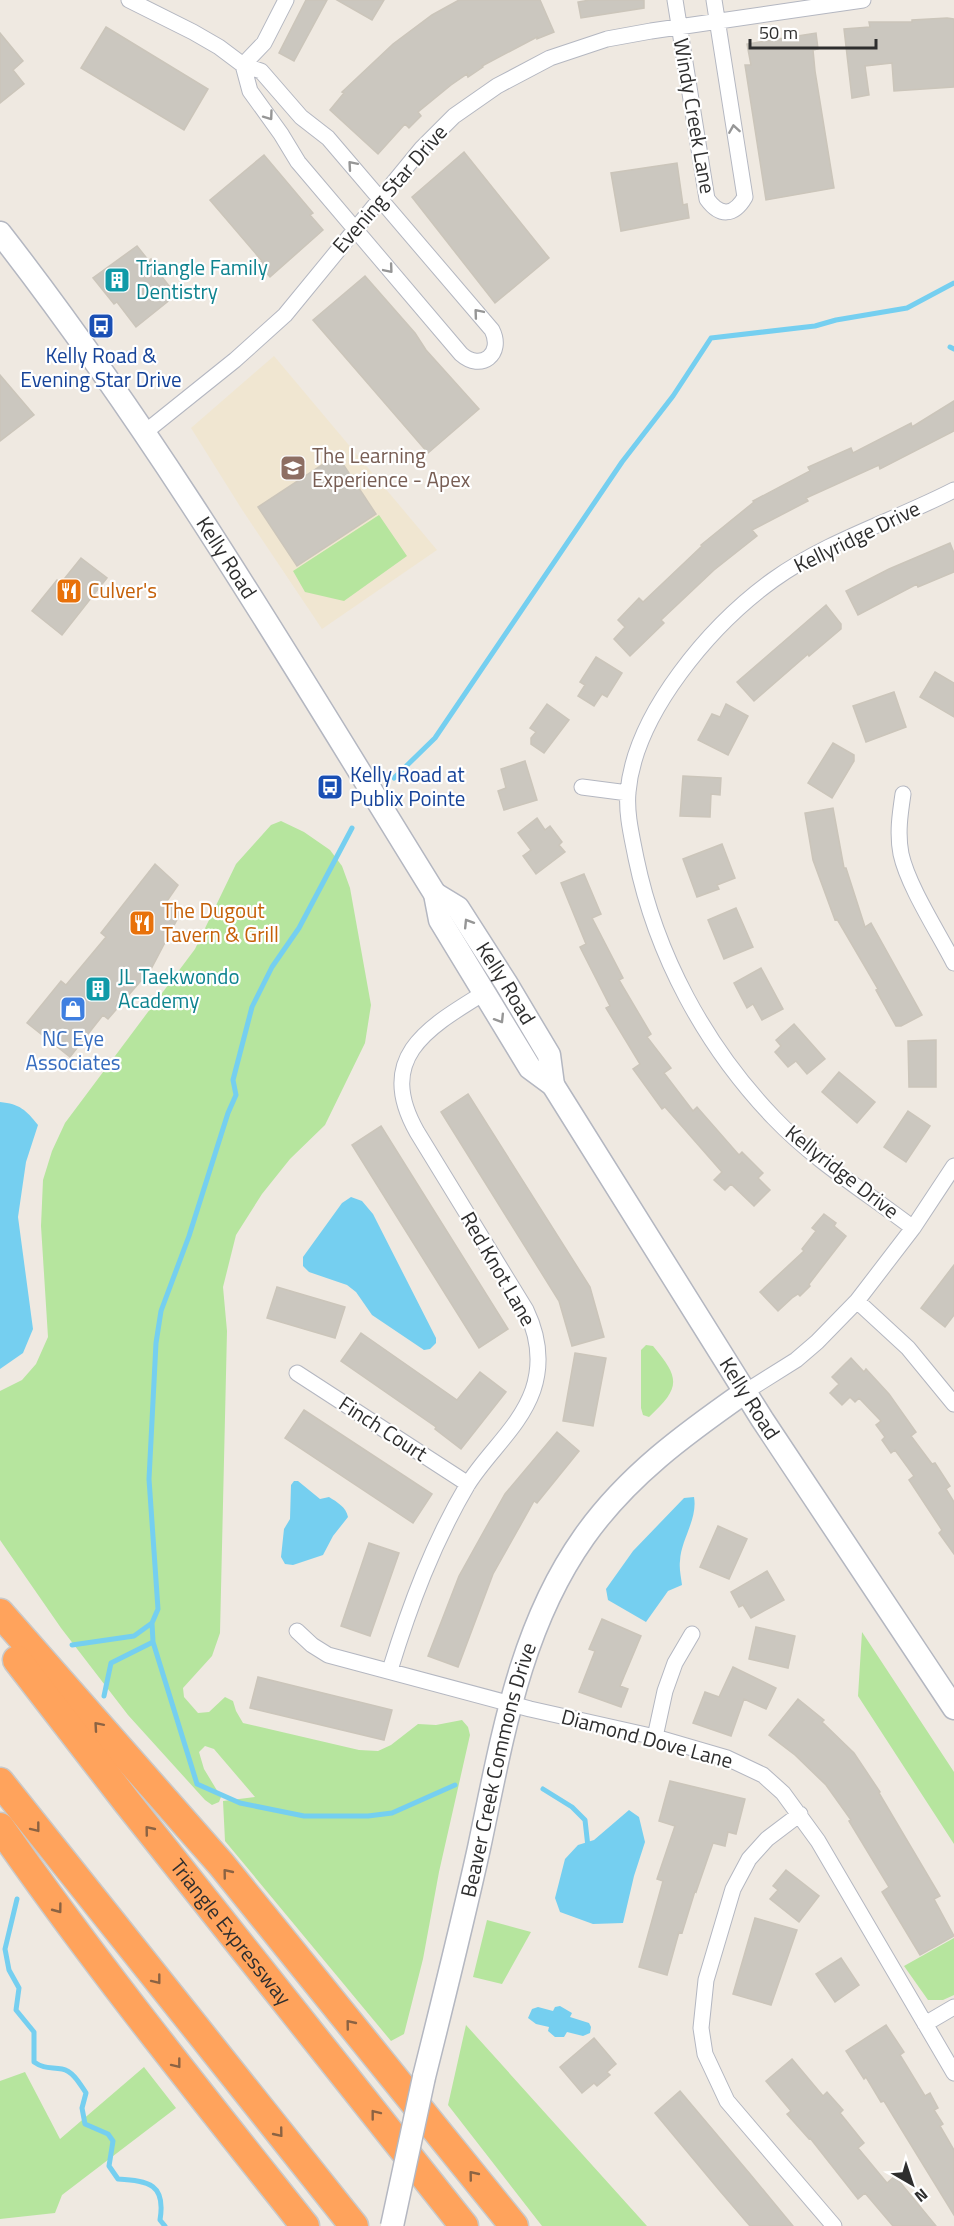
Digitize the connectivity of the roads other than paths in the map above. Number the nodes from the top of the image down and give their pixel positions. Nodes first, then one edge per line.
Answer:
1 (129, 0) edge
2 (286, 0) edge
3 (675, 0) edge
4 (714, 0) edge
5 (863, 0) edge
6 (717, 22) junction
7 (679, 27) junction
8 (243, 65) junction
9 (380, 197) junction
10 (354, 228) junction
11 (0, 233) edge
12 (144, 433) junction
13 (954, 490) edge
14 (582, 787) dead end
15 (628, 793) junction
16 (903, 794) dead end
17 (435, 894) junction
18 (954, 963) edge
19 (484, 993) junction
20 (553, 1085) junction
21 (954, 1166) edge
22 (913, 1228) junction
23 (857, 1301) junction
24 (297, 1373) dead end
25 (745, 1392) junction
26 (954, 1404) edge
27 (468, 1484) junction
28 (0, 1613) edge
29 (297, 1631) dead end
30 (692, 1634) dead end
31 (0, 1638) edge
32 (390, 1670) junction
33 (511, 1703) junction
34 (954, 1708) edge
35 (655, 1737) junction
36 (0, 1782) edge
37 (800, 1814) junction
38 (0, 1827) edge
39 (954, 2007) edge
40 (926, 2024) junction
41 (954, 2073) edge
42 (513, 2224) edge
43 (305, 2226) edge
44 (354, 2226) edge
45 (392, 2226) edge
46 (464, 2226) edge
47 (834, 2226) edge

1 - 8 street
2 - 8 street
3 - 7 street, Windy Creek Lane
4 - 6 street, Windy Creek Lane
5 - 6 street, Evening Star Drive
6 - 7 street, Evening Star Drive
7 -> 6 street, Windy Creek Lane
7 - 9 street, Evening Star Drive
9 -> 8 street
8 -> 10 street
9 - 10 street, Evening Star Drive
10 -> 9 street
10 - 12 street, Evening Star Drive
11 - 12 main road, Kelly Road
12 - 17 main road, Kelly Road
13 - 15 street, Kellyridge Drive
14 - 15 street
15 - 22 street, Kellyridge Drive
16 - 18 street
17 - 19 main road, Kelly Road
20 -> 17 main road, Kelly Road
19 -> 20 main road, Kelly Road
19 - 27 street, Red Knot Lane
20 - 25 main road, Kelly Road
21 - 22 street
22 - 23 street
23 - 25 street
23 - 26 street
24 - 27 street, Finch Court
25 - 33 main road, Beaver Creek Commons Drive
25 - 34 main road, Kelly Road
27 - 32 street, Red Knot Lane
42 -> 28 highway
29 - 32 street, Diamond Dove Lane
30 - 35 street
46 -> 31 highway, Triangle Expressway
32 - 33 street, Diamond Dove Lane
33 - 35 street, Diamond Dove Lane
33 - 45 main road, Beaver Creek Commons Drive, bridge
35 - 37 street, Diamond Dove Lane
36 -> 44 highway
37 - 40 street, Diamond Dove Lane
37 - 47 street
38 -> 43 highway
39 - 40 street
40 - 41 street, Diamond Dove Lane

